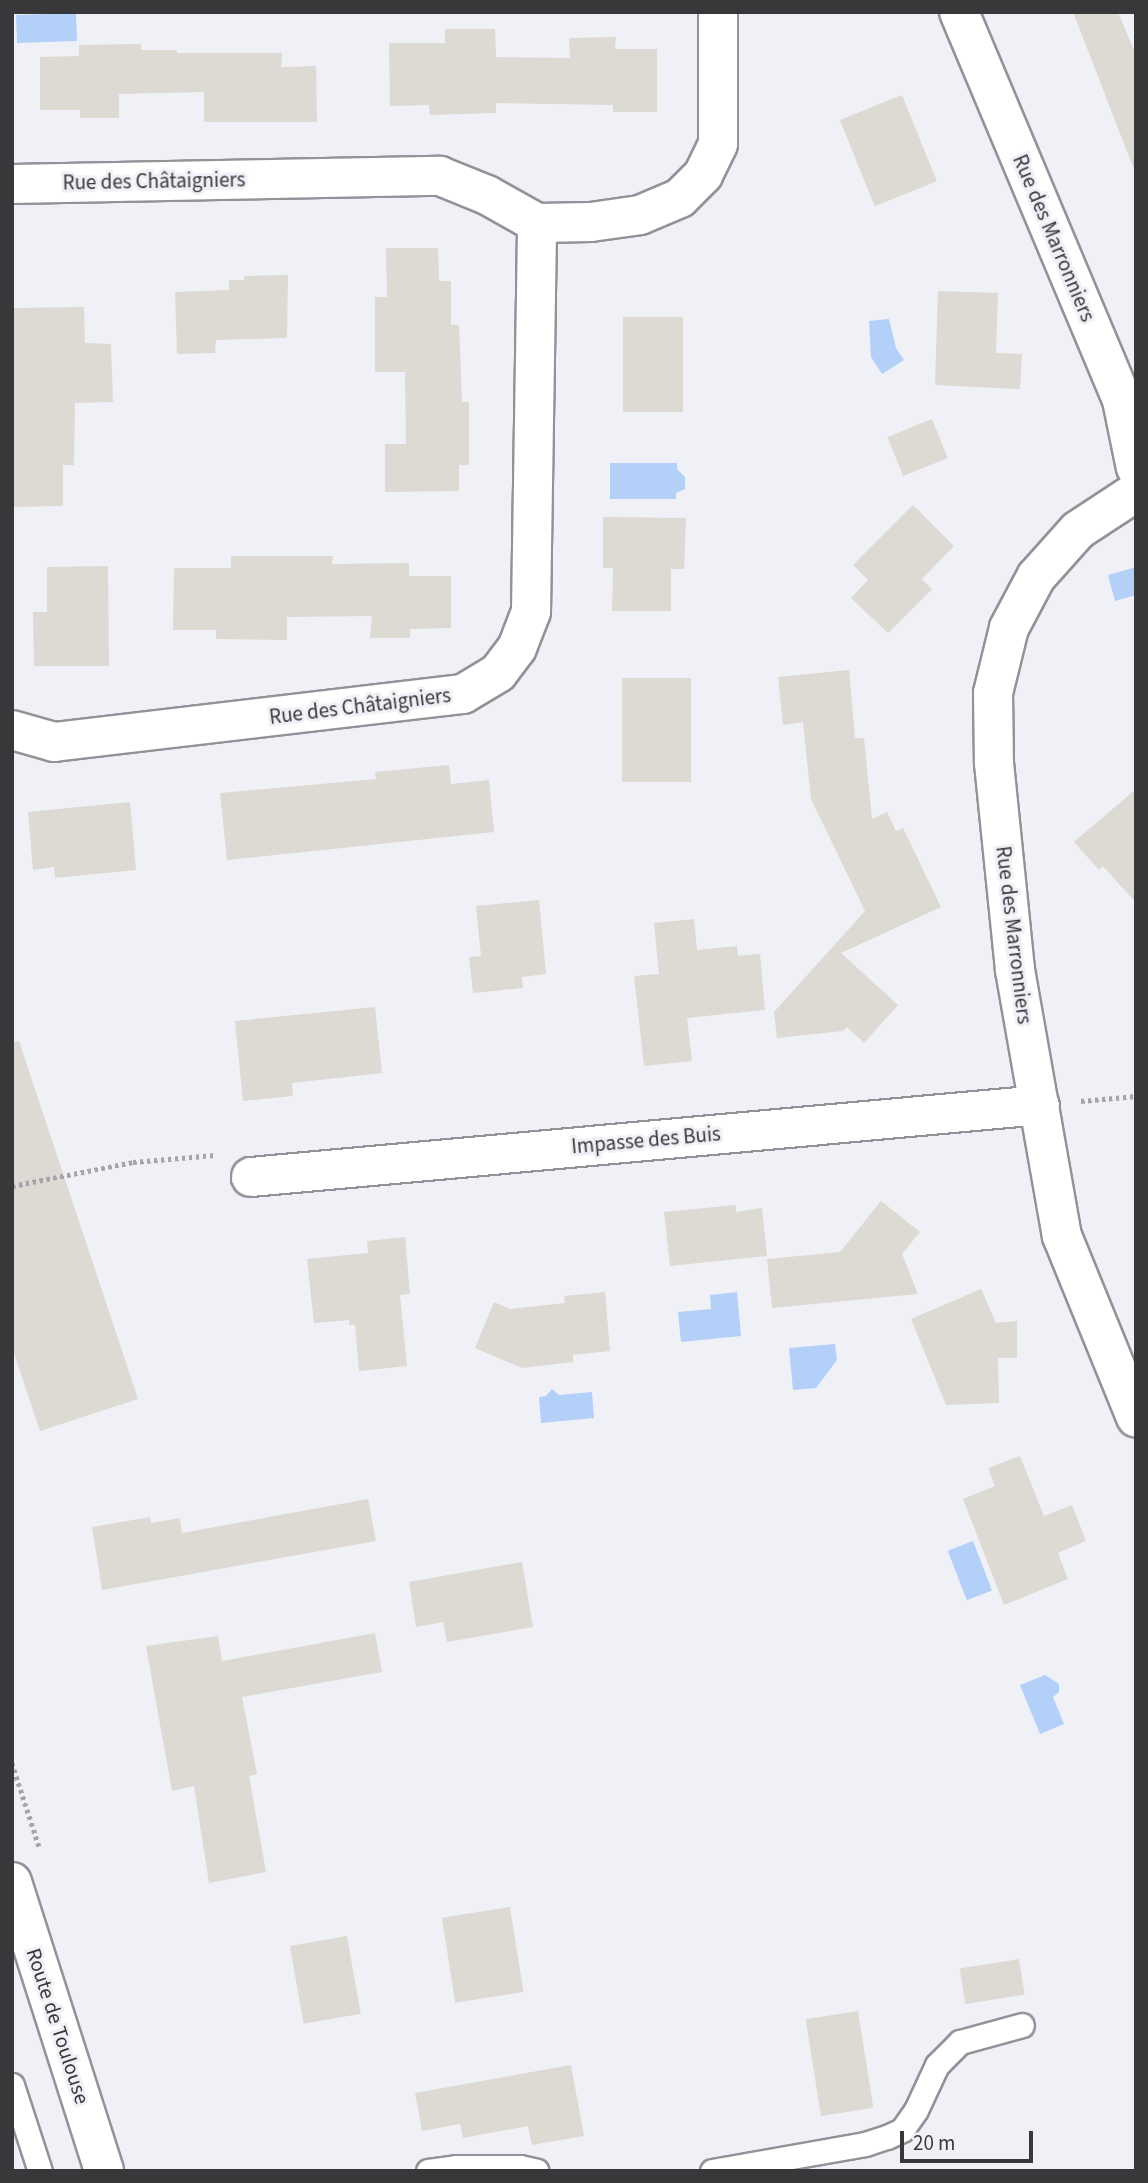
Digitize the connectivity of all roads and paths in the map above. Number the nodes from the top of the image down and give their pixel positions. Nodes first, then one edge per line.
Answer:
1 (718, 12) edge
2 (959, 12) edge
3 (12, 184) edge
4 (537, 223) junction
5 (1136, 468) edge
6 (1136, 492) edge
7 (12, 730) edge
8 (1136, 1096) edge
9 (1040, 1105) junction
10 (251, 1177) joint
11 (12, 1186) edge
12 (1136, 1417) edge
13 (12, 1882) edge
14 (1022, 2025) dead end
15 (12, 2085) edge
16 (40, 2171) edge
17 (104, 2171) edge
18 (428, 2171) edge
19 (537, 2171) edge
20 (712, 2171) edge

1 - 4 street
2 - 5 street, Rue des Marronniers
3 - 4 street, Rue des Châtaigniers
4 - 7 street, Rue des Châtaigniers
6 - 9 street, Rue des Marronniers
8 - 9 path
9 - 10 street, Impasse des Buis
9 - 12 street, Rue des Marronniers
10 - 11 path
13 - 17 street, Route de Toulouse
14 - 20 lane
15 - 16 lane
18 - 19 lane

